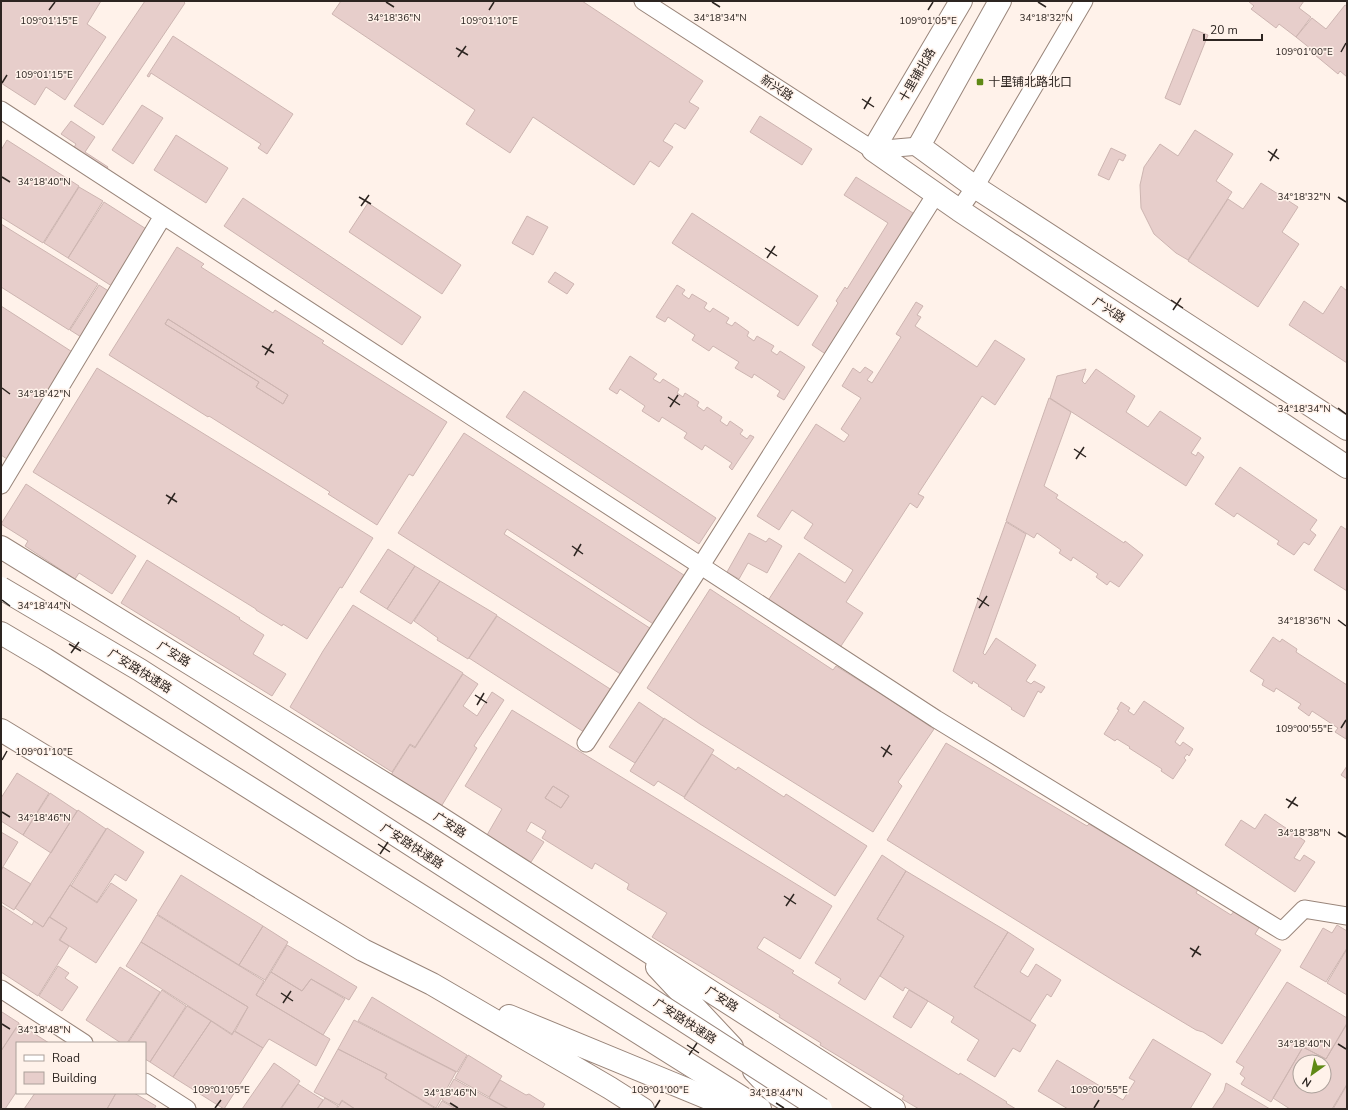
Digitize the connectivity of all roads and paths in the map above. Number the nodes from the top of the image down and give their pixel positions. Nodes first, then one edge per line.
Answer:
1 (643, 1) edge
2 (960, 1) edge
3 (1000, 1) edge
4 (1084, 1) edge
5 (1, 110) edge
6 (919, 146) junction
7 (873, 150) junction
8 (975, 187) junction
9 (936, 194) junction
10 (959, 210) junction
11 (162, 216) junction
12 (1347, 429) edge
13 (1347, 467) edge
14 (1, 485) edge
15 (1, 547) edge
16 (700, 567) junction
17 (1, 588) edge
18 (1, 633) edge
19 (1, 730) edge
20 (586, 743) dead end
21 (1347, 916) edge
22 (635, 943) junction
23 (432, 984) junction
24 (1, 989) edge
25 (82, 1042) edge
26 (146, 1083) edge
27 (187, 1109) edge
28 (643, 1109) edge
29 (728, 1109) edge
30 (760, 1109) edge
31 (801, 1109) edge
32 (821, 1109) edge
33 (894, 1109) edge

1 - 7 street, 新兴路
2 - 7 main road, 十里铺北路
3 - 6 main road
4 - 8 street
5 - 11 street
6 - 7 street
6 - 8 main road
7 - 9 main road, 广兴路
8 - 10 street
8 - 12 main road
9 - 10 main road, 广兴路
9 - 16 street
10 - 13 main road, 广兴路
11 - 14 street
11 - 16 street
15 - 22 main road, 广安路
16 - 20 street
16 - 21 street
17 - 32 main road, 广安路快速路, bridge
18 - 30 main road
19 - 23 main road
22 - 31 main road
22 - 33 main road, 广安路
23 - 28 main road
23 - 29 main road
24 - 25 street
26 - 27 street

